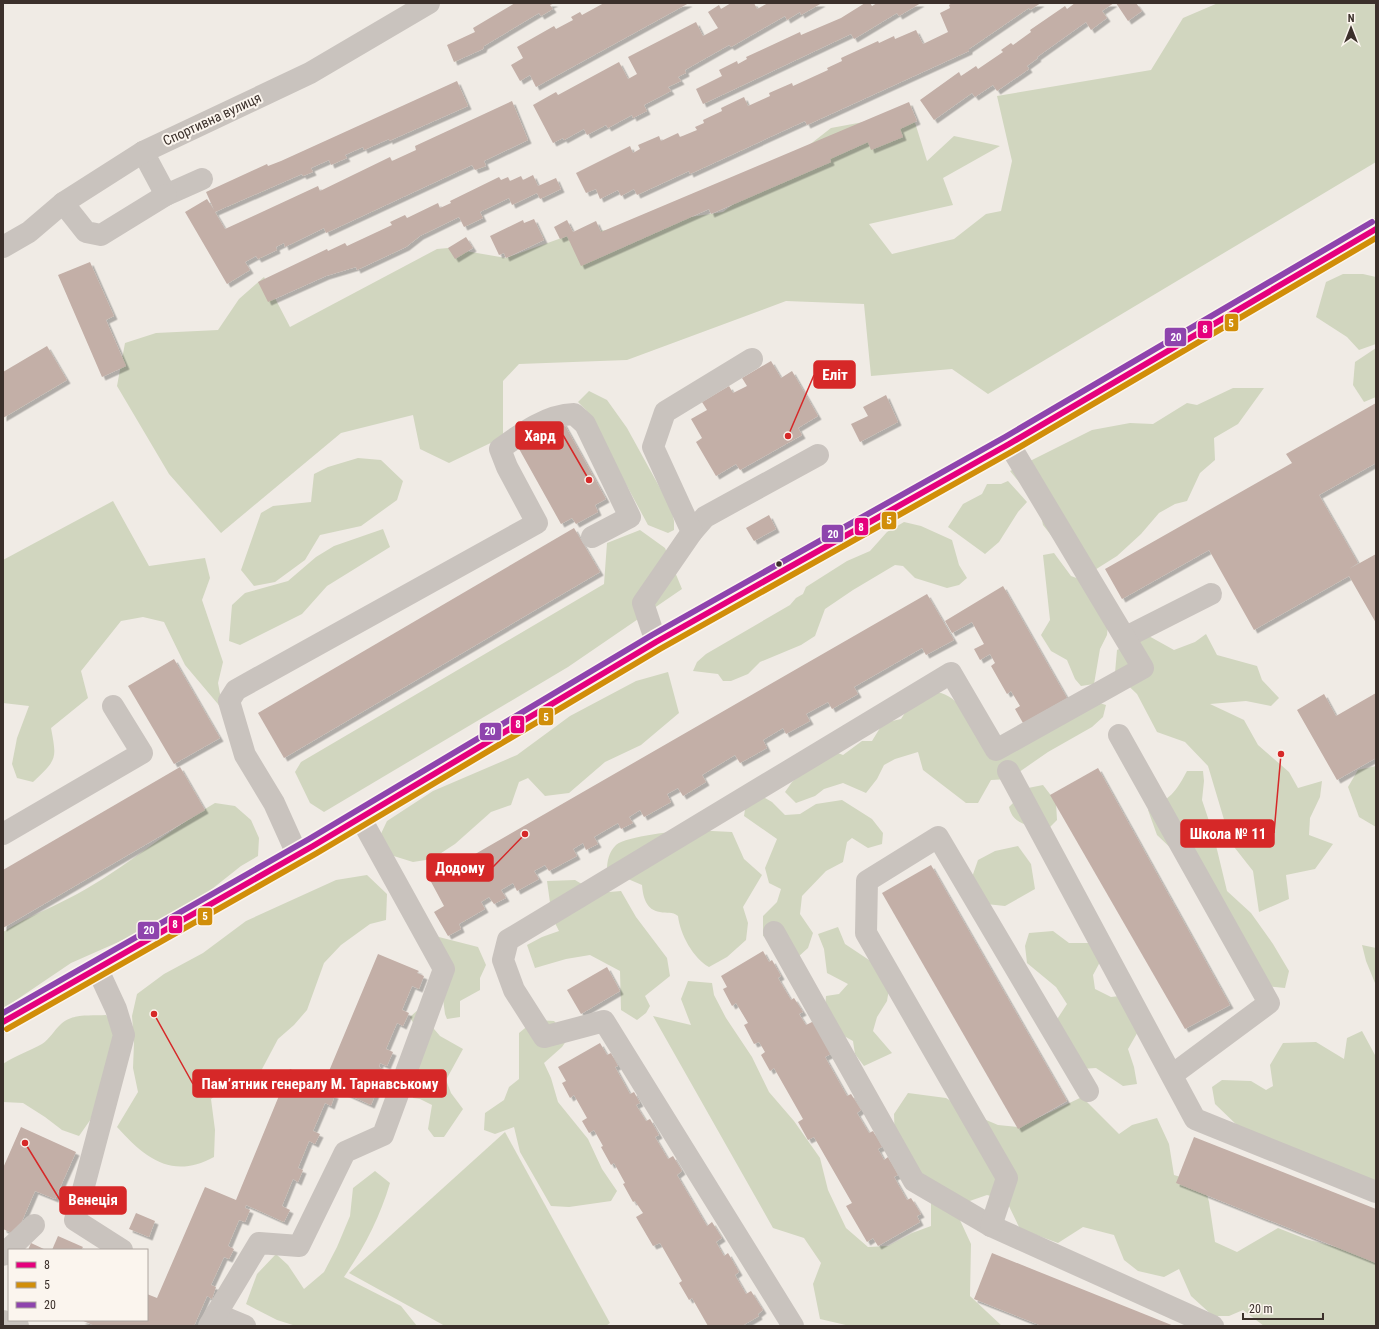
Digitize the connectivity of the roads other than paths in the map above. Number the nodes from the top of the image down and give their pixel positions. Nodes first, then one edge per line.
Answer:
1 (429, 3) edge
2 (143, 152) junction
3 (202, 179) dead end
4 (166, 195) junction
5 (63, 203) junction
6 (1376, 229) edge
7 (3, 247) edge
8 (752, 359) dead end
9 (1009, 444) junction
10 (818, 456) dead end
11 (692, 532) junction
12 (592, 537) dead end
13 (1211, 594) dead end
14 (1126, 637) junction
15 (656, 642) junction
16 (113, 706) dead end
17 (1119, 735) dead end
18 (1008, 771) dead end
19 (360, 817) junction
20 (3, 834) edge
21 (297, 854) junction
22 (774, 932) dead end
23 (97, 968) junction
24 (3, 1022) edge
25 (1172, 1076) junction
26 (1088, 1090) dead end
27 (1376, 1192) edge
28 (34, 1225) dead end
29 (991, 1226) junction
30 (9, 1249) edge
31 (120, 1249) edge
32 (213, 1320) edge
33 (3, 1321) edge
34 (18, 1326) edge
35 (245, 1326) edge
36 (793, 1326) edge
37 (1213, 1326) edge

1 - 2 street, Спортивна вулиця
2 - 4 street
2 - 5 street, Спортивна вулиця
3 - 4 street
4 - 5 street
5 - 7 street, Спортивна вулиця
6 - 9 main road
8 - 11 street
9 - 14 street
9 - 15 main road
10 - 11 street
11 - 15 street
12 - 21 street
13 - 14 street
14 - 36 street
15 - 19 main road
16 - 20 street
17 - 25 street
18 - 25 street
19 - 21 main road
19 - 32 street
21 - 23 main road
22 - 29 street
23 - 24 main road
23 - 31 street
25 - 27 street
26 - 29 street
28 - 30 street
29 - 37 street
32 - 35 street
33 - 34 street

